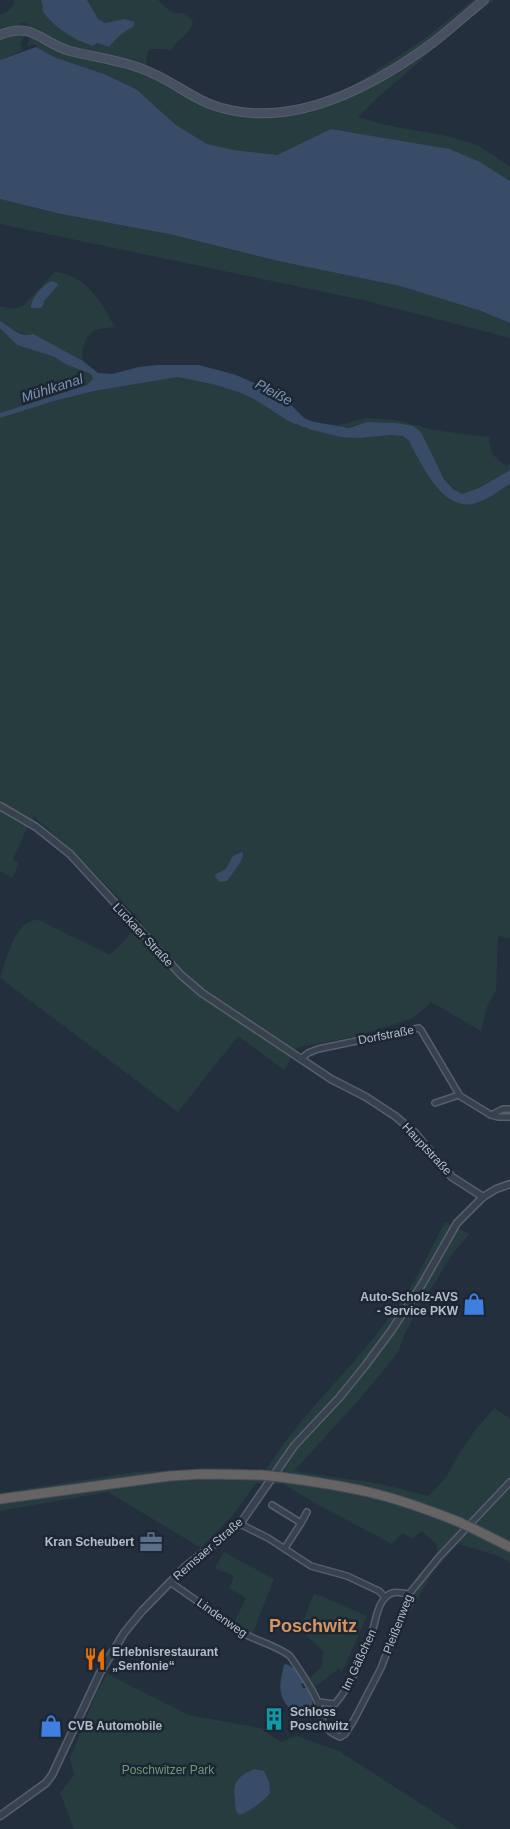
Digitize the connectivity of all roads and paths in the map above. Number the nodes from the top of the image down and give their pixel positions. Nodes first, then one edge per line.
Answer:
1 (484, 0) edge
2 (0, 35) edge
3 (0, 806) edge
4 (295, 1054) joint
5 (301, 1059) junction
6 (459, 1095) junction
7 (434, 1104) dead end
8 (510, 1110) edge
9 (491, 1115) junction
10 (510, 1117) edge
11 (510, 1184) edge
12 (483, 1197) junction
13 (510, 1482) edge
14 (0, 1499) edge
15 (272, 1505) dead end
16 (307, 1512) dead end
17 (301, 1523) junction
18 (240, 1524) junction
19 (510, 1547) edge
20 (285, 1548) junction
21 (170, 1582) junction
22 (409, 1594) junction
23 (385, 1597) junction
24 (318, 1702) junction
25 (345, 1734) joint
26 (0, 1816) edge

1 - 2 main road
3 - 4 street, Luckaer Straße
4 - 5 street, Hauptstraße
5 - 6 street, Dorfstraße
5 - 12 street, Hauptstraße
6 - 7 street
6 - 9 street, Dorfstraße
8 - 9 street
9 - 10 street, Dorfstraße
11 - 12 street
12 - 18 street, Remsaer Straße
13 - 22 street, Pleißenweg
14 - 19 highway, bridge
15 - 17 street
16 - 17 street
17 - 20 street
18 - 20 street
18 - 21 street, Remsaer Straße
20 - 23 street
21 - 24 street, Lindenweg
21 - 26 street, Remsaer Straße
22 - 23 street
22 - 25 street, Pleißenweg
23 - 24 street, Im Gäßchen
24 - 25 street, Lindenweg

